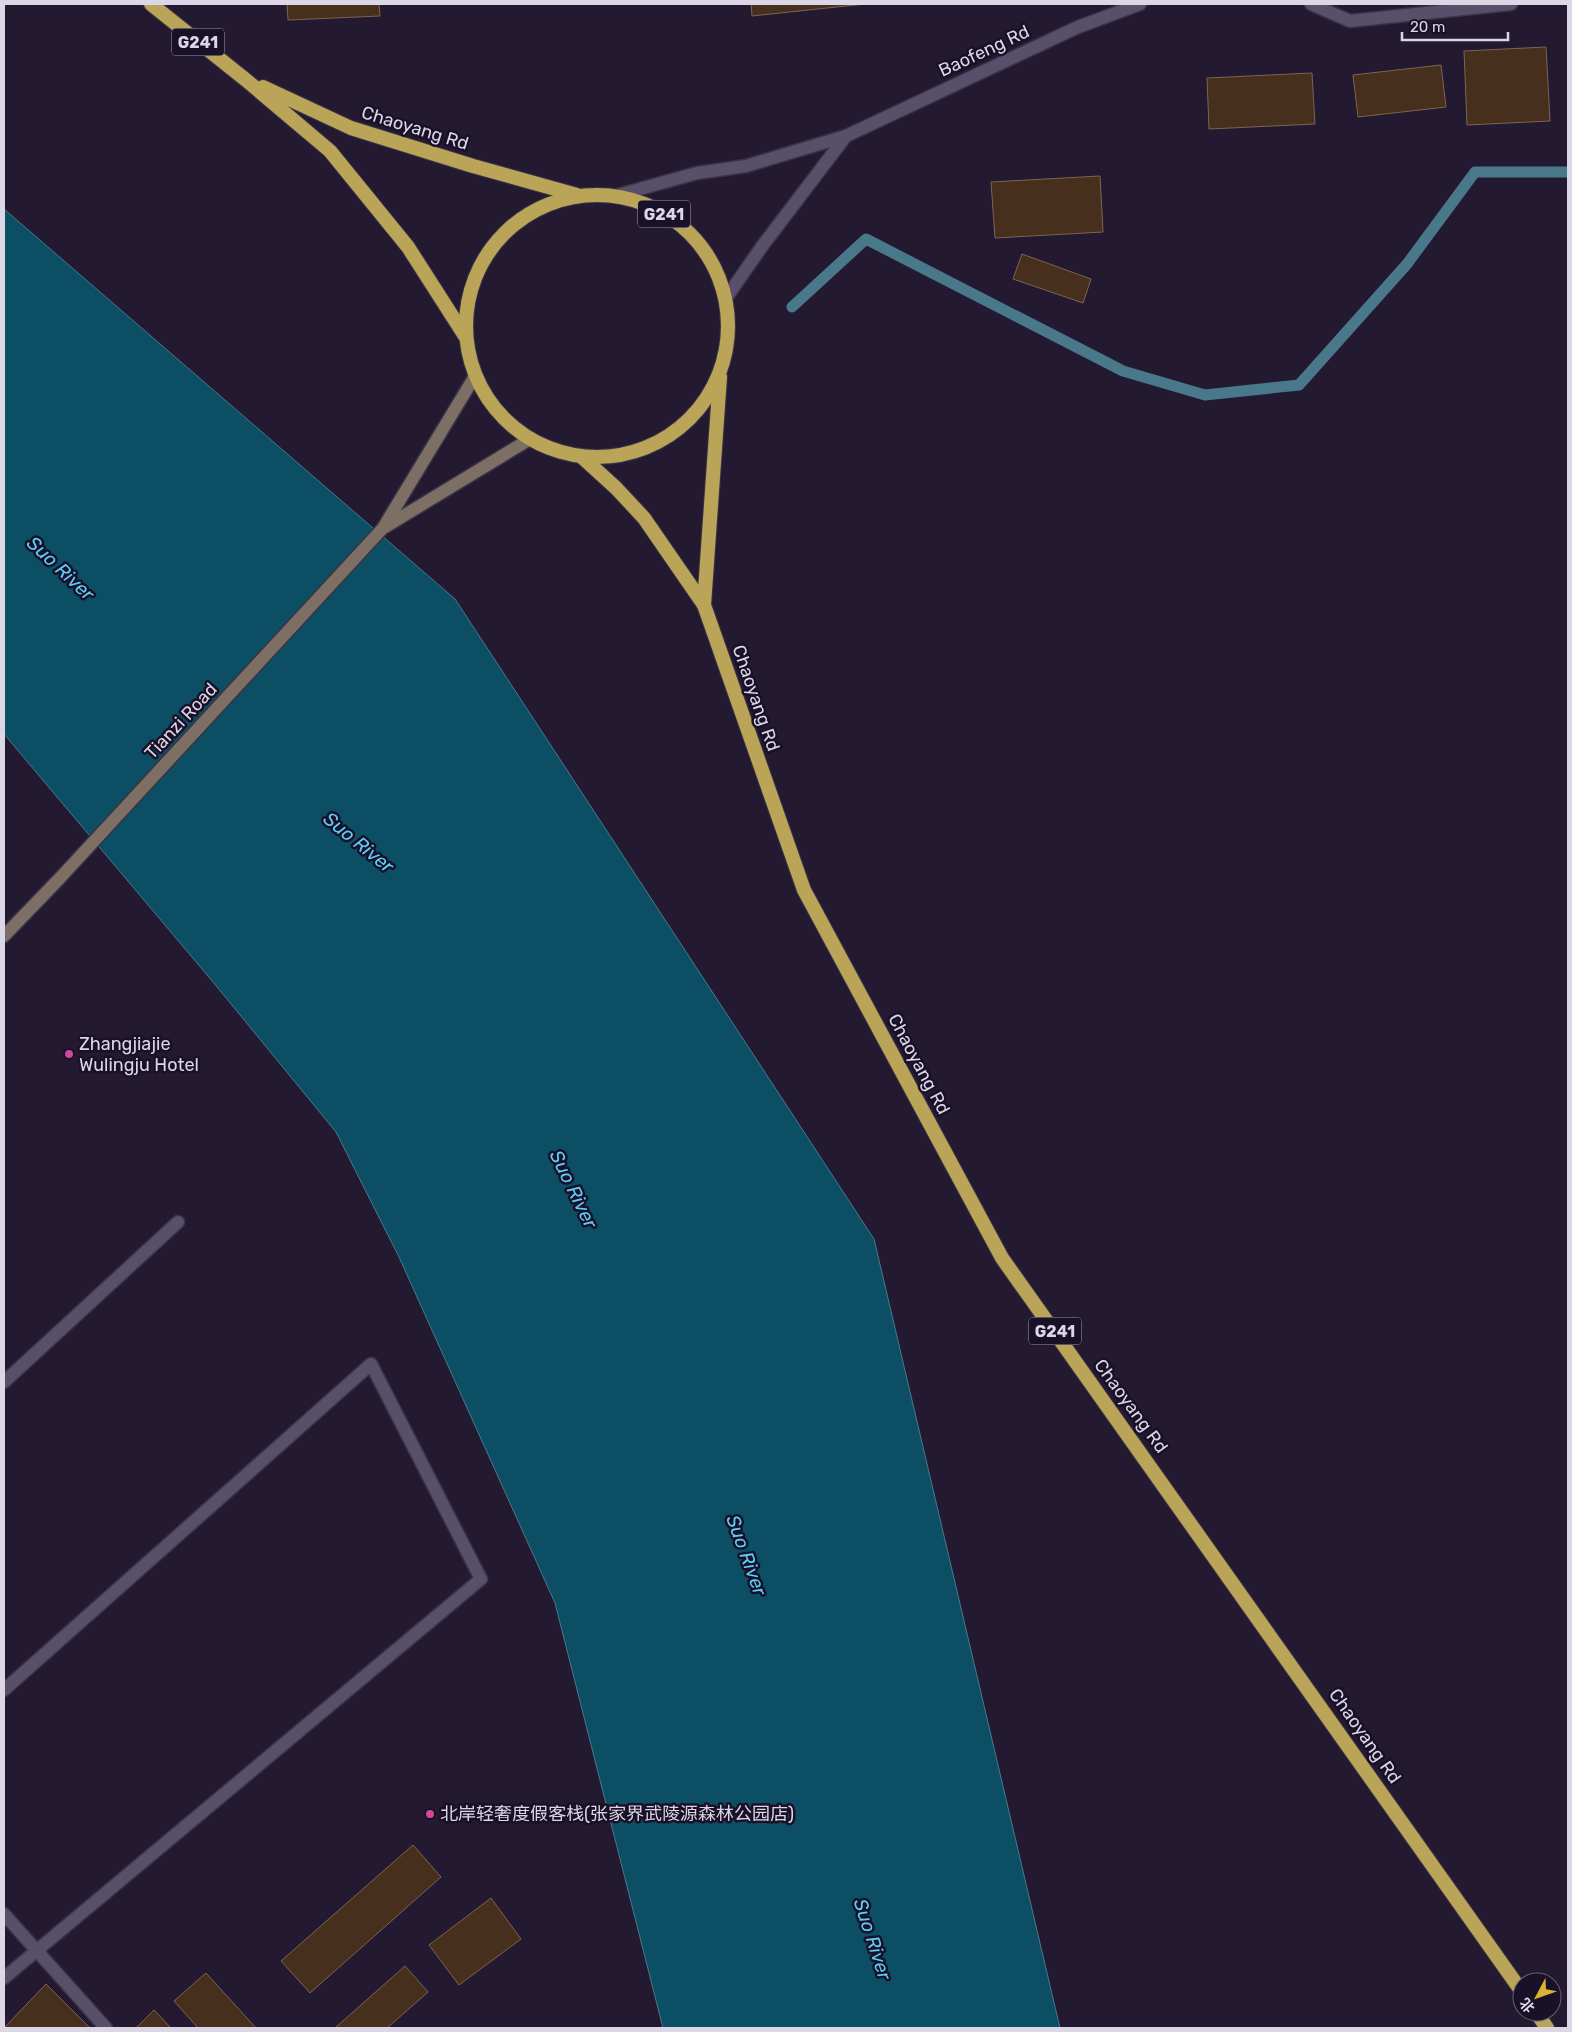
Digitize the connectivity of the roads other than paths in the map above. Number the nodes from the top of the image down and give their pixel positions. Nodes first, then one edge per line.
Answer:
1 (151, 4) edge
2 (1140, 4) edge
3 (1311, 4) edge
4 (1511, 4) edge
5 (246, 80) junction
6 (846, 136) junction
7 (578, 195) junction
8 (618, 195) junction
9 (726, 298) junction
10 (466, 336) junction
11 (721, 372) junction
12 (475, 376) junction
13 (530, 439) junction
14 (582, 457) junction
15 (383, 528) junction
16 (704, 606) junction
17 (4, 936) edge
18 (178, 1222) dead end
19 (4, 1382) edge
20 (4, 1690) edge
21 (4, 1914) edge
22 (36, 1950) junction
23 (4, 1978) edge
24 (1512, 1978) edge
25 (106, 2028) edge

1 - 5 highway, Chaoyang Rd / G241
2 - 6 street, Baofeng Rd
3 - 4 street
5 - 7 highway, Chaoyang Rd / G241
5 - 10 highway, Chaoyang Rd / G241
6 - 8 street, Baofeng Rd
6 - 9 street, Baofeng Rd
7 - 8 highway, Baofeng Rd / G241
7 - 10 highway, Baofeng Rd / G241
8 - 9 highway, Baofeng Rd / G241
9 - 11 highway, Baofeng Rd / G241
10 - 12 highway, Baofeng Rd / G241
11 - 14 highway, Baofeng Rd / G241
11 - 16 highway, Chaoyang Rd / G241
12 - 13 highway, Baofeng Rd / G241
12 - 15 main road, Tianzi Road
13 - 14 highway, Baofeng Rd / G241
13 - 15 main road, Tianzi Road
14 - 16 highway, Chaoyang Rd / G241
15 - 17 main road, Tianzi Road
16 - 24 highway, Chaoyang Rd / G241
18 - 19 street
20 - 22 street
21 - 22 street
22 - 23 street
22 - 25 street

